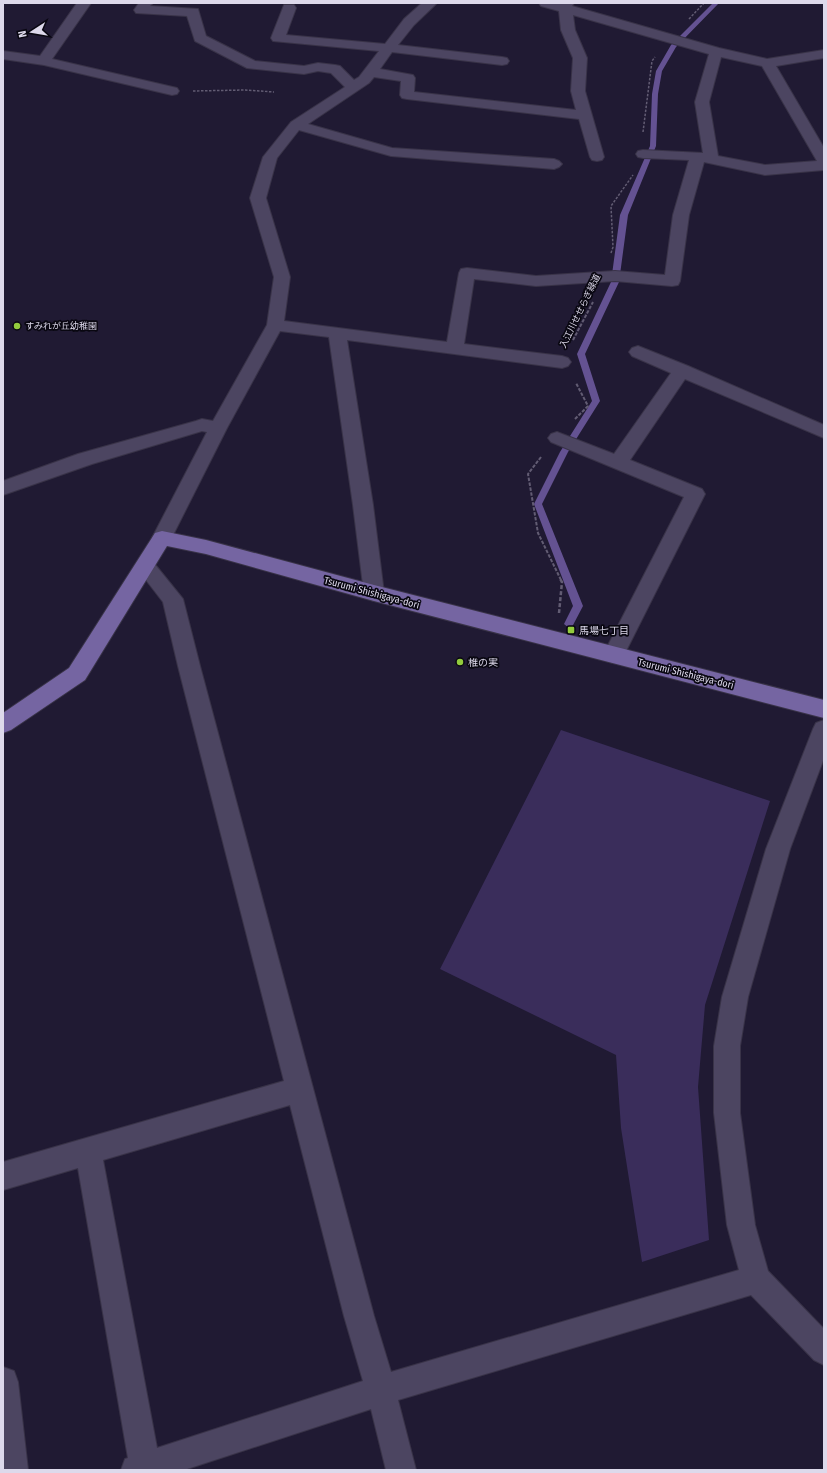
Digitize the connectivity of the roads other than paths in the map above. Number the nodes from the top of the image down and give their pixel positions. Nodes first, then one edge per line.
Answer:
1 (84, 3) edge
2 (146, 3) edge
3 (430, 3) edge
4 (546, 3) edge
5 (566, 5) edge
6 (289, 8) dead end
7 (389, 48) junction
8 (716, 52) junction
9 (824, 54) edge
10 (3, 55) edge
11 (44, 61) junction
12 (502, 61) dead end
13 (767, 63) junction
14 (371, 72) junction
15 (353, 87) junction
16 (172, 91) road end
17 (585, 115) junction
18 (296, 125) junction
19 (643, 154) road end
20 (597, 157) dead end
21 (705, 157) junction
22 (824, 161) edge
23 (554, 164) dead end
24 (824, 165) edge
25 (274, 325) junction
26 (337, 333) junction
27 (455, 347) junction
28 (638, 352) dead end
29 (562, 362) road end
30 (682, 370) junction
31 (218, 428) junction
32 (824, 432) edge
33 (557, 438) road end
34 (618, 463) junction
35 (3, 488) edge
36 (162, 538) junction
37 (146, 567) junction
38 (374, 593) junction
39 (614, 655) junction
40 (824, 709) edge
41 (3, 724) edge
42 (824, 730) edge
43 (300, 1089) junction
44 (88, 1150) junction
45 (3, 1176) edge
46 (756, 1278) junction
47 (824, 1350) edge
48 (3, 1382) edge
49 (381, 1390) junction
50 (141, 1468) edge
51 (13, 1470) edge
52 (401, 1470) edge

1 - 11 street
2 - 15 street
3 - 7 street
4 - 5 street
5 - 8 street
5 - 17 street
6 - 7 street
7 - 12 street
7 - 14 street
8 - 13 street
8 - 21 street
9 - 13 street
10 - 11 street
11 - 16 street
13 - 22 street
14 - 15 street
14 - 17 street
15 - 18 street
17 - 20 street
18 - 23 street
18 - 25 street
19 - 21 street
21 - 24 street
21 - 27 street
25 - 26 street
25 - 31 street
26 - 27 street
26 - 38 street
27 - 29 street
28 - 30 street
30 - 32 street
30 - 34 street
31 - 35 street
31 - 36 street
33 - 34 street
34 - 39 street
36 - 37 main road
36 - 38 main road, Tsurumi Shishigaya-dori
37 - 41 main road
37 - 43 street
38 - 39 main road, Tsurumi Shishigaya-dori
39 - 40 main road, Tsurumi Shishigaya-dori
42 - 46 street
43 - 44 street
43 - 49 street
44 - 45 street
44 - 50 street
46 - 47 street
46 - 49 street
48 - 51 street
49 - 50 street
49 - 52 street

